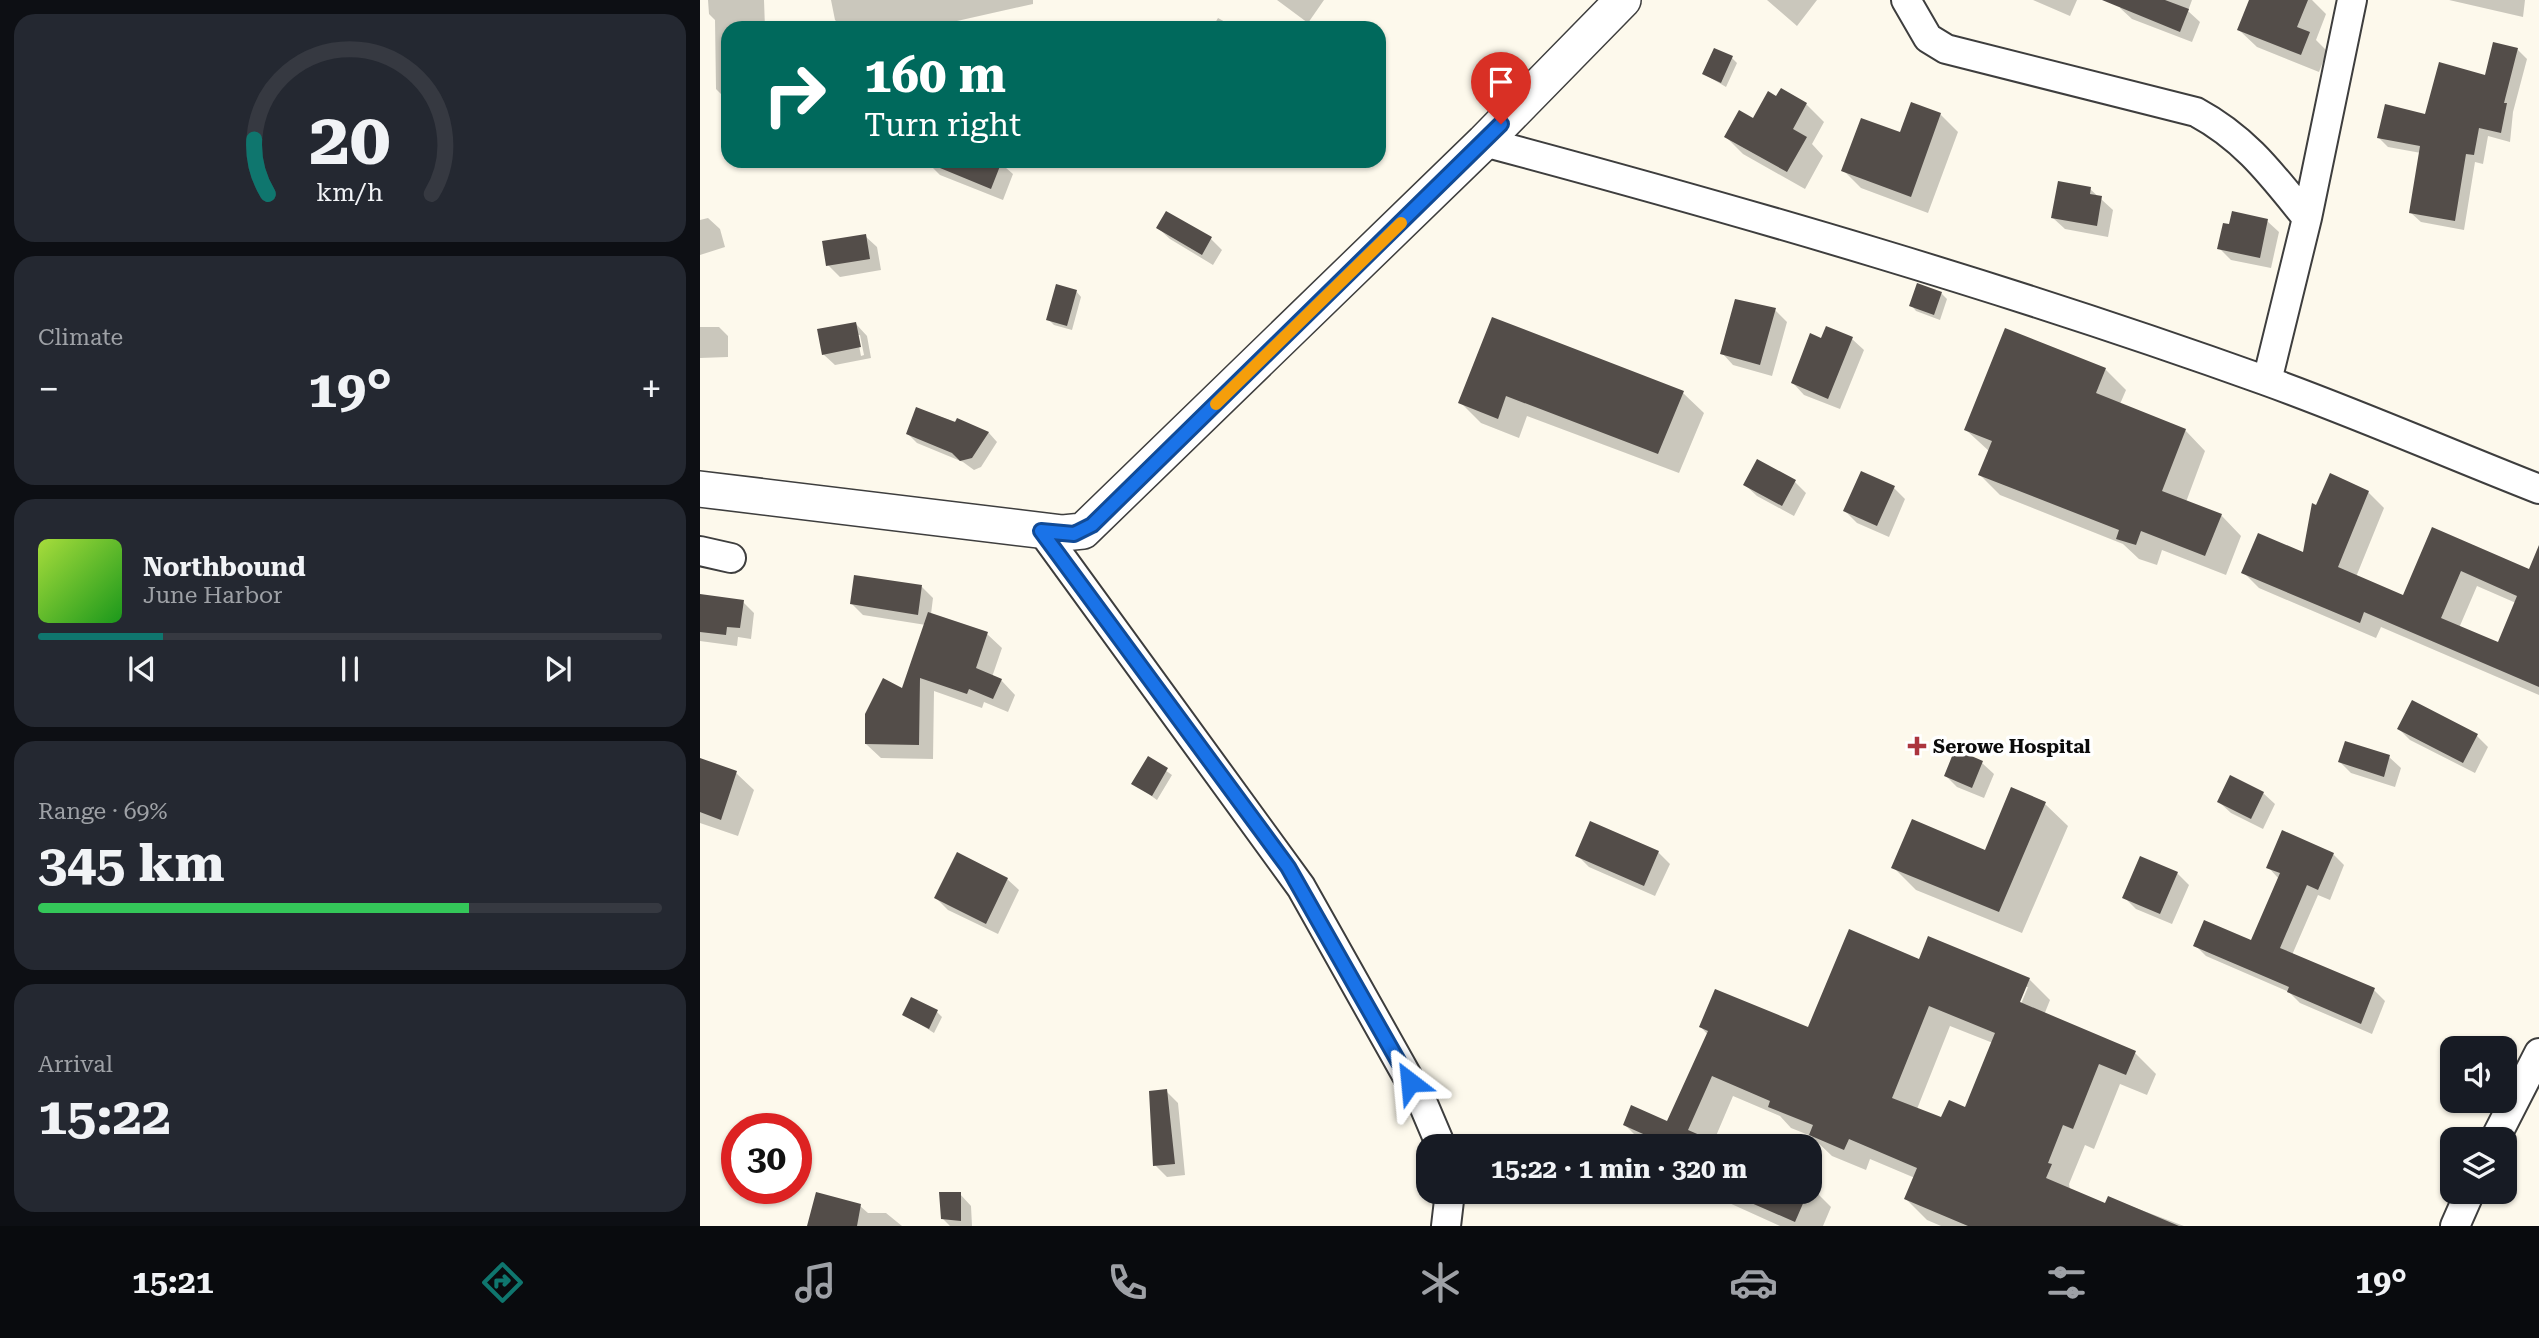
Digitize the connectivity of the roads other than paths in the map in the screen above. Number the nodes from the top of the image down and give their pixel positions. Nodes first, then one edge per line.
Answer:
1 (1623, 0) edge
2 (1906, 0) edge
3 (2352, 0) edge
4 (1484, 142) junction
5 (2306, 218) junction
6 (2267, 381) junction
7 (700, 489) edge
8 (2539, 489) edge
9 (1041, 531) junction
10 (700, 551) edge
11 (731, 558) dead end
12 (2539, 1053) edge
13 (2501, 1127) edge
14 (1436, 1134) edge
15 (1449, 1204) edge
16 (2465, 1204) edge
17 (1446, 1226) edge
18 (2455, 1226) edge

1 - 4 street
2 - 5 street
3 - 5 street
4 - 6 street
4 - 9 street
5 - 6 street
6 - 8 street
7 - 9 street
9 - 14 street
10 - 11 street
12 - 13 street
15 - 17 street
16 - 18 street

